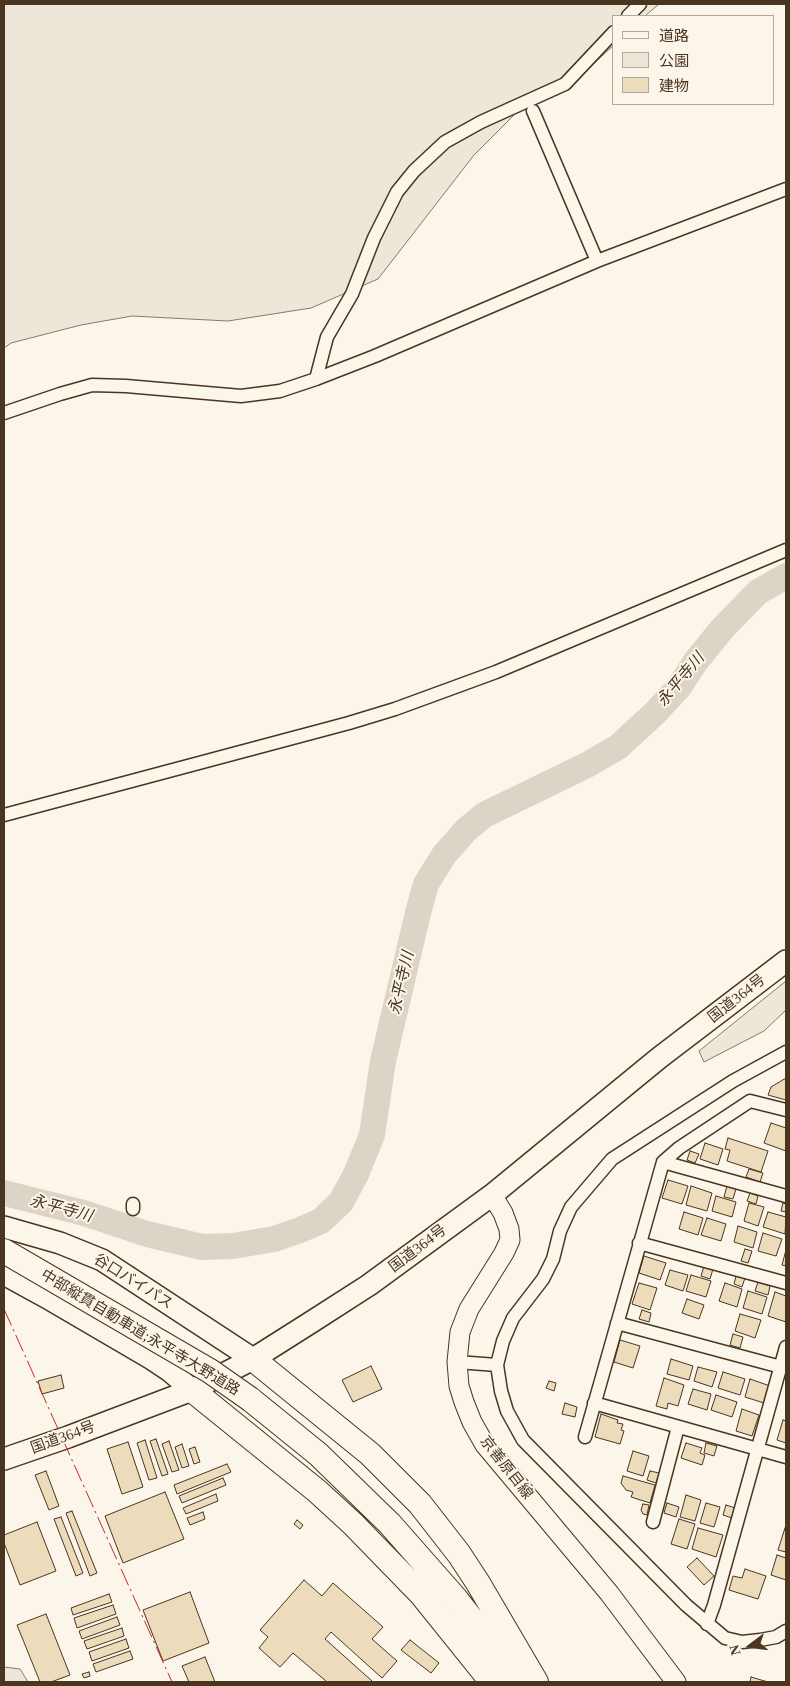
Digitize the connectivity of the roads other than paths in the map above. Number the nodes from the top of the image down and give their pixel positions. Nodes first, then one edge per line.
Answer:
1 (640, 4) edge
2 (629, 15) edge
3 (612, 34) edge
4 (533, 111) dead end
5 (786, 189) edge
6 (597, 261) junction
7 (316, 379) junction
8 (4, 413) edge
9 (786, 550) edge
10 (4, 815) edge
11 (786, 961) edge
12 (786, 1052) edge
13 (786, 1110) edge
14 (663, 1162) junction
15 (492, 1195) junction
16 (786, 1196) edge
17 (4, 1227) edge
18 (640, 1243) junction
19 (4, 1251) edge
20 (4, 1274) edge
21 (786, 1283) edge
22 (617, 1323) junction
23 (786, 1347) edge
24 (253, 1359) junction
25 (457, 1362) junction
26 (496, 1365) junction
27 (781, 1367) junction
28 (192, 1390) junction
29 (594, 1403) junction
30 (678, 1427) junction
31 (585, 1437) dead end
32 (758, 1449) junction
33 (786, 1457) edge
34 (4, 1459) edge
35 (653, 1522) dead end
36 (707, 1624) junction
37 (786, 1631) edge
38 (492, 1682) edge
39 (516, 1682) edge
40 (536, 1682) edge
41 (676, 1682) edge

1 - 2 street
3 - 7 street
4 - 6 street
5 - 6 street
6 - 7 street
7 - 8 street
9 - 10 street
11 - 15 highway, 国道364号
12 - 26 street
13 - 14 street
14 - 16 street
14 - 18 street
15 - 24 highway, 国道364号
15 - 25 main road, 京善原目線
17 - 24 highway, 谷口バイパス
18 - 21 street
18 - 22 street
19 - 39 highway, 中部縦貫自動車道;永平寺大野道路, bridge
20 - 28 highway
22 - 27 street
22 - 29 street
23 - 27 street
24 - 28 highway, 国道364号
24 - 40 highway
25 - 26 street
25 - 41 main road, 京善原目線
26 - 36 street
27 - 32 street
28 - 34 highway, 国道364号
28 - 38 highway
29 - 30 street
29 - 31 street
30 - 32 street
30 - 35 street
32 - 33 street
32 - 36 street
36 - 37 street

